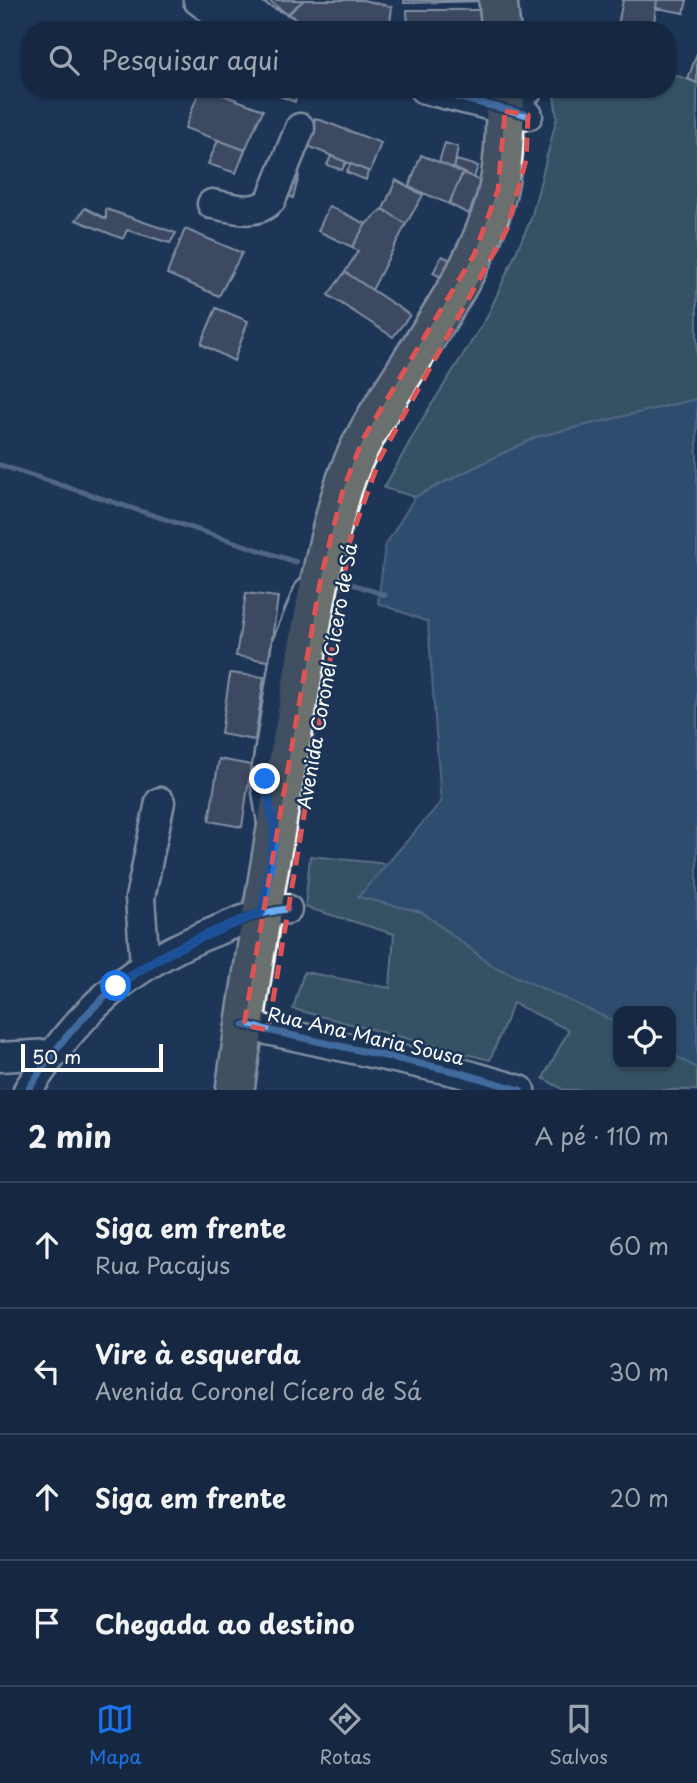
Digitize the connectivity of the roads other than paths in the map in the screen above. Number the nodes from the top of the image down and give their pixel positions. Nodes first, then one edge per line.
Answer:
1 (198, 0) edge
2 (232, 0) edge
3 (498, 0) edge
4 (523, 0) edge
5 (227, 21) edge
6 (266, 21) edge
7 (500, 21) edge
8 (524, 21) edge
9 (520, 98) edge
10 (300, 128) dead end
11 (212, 204) dead end
12 (482, 261) junction
13 (160, 802) dead end
14 (274, 911) junction
15 (145, 965) junction
16 (256, 1027) junction
17 (51, 1054) junction
18 (0, 1057) edge
19 (28, 1090) edge
20 (234, 1090) edge
21 (258, 1090) edge
22 (520, 1090) edge

1 - 5 street
2 - 6 street
3 - 7 main road
4 - 8 main road
9 - 12 main road, Avenida Coronel Cícero de Sá
10 - 11 street
12 - 14 main road, Avenida Coronel Cícero de Sá
12 - 14 main road, Avenida Coronel Cícero de Sá
13 - 15 street
14 - 15 street
14 - 16 main road, Avenida Coronel Cícero de Sá
15 - 17 street
16 - 20 main road, Avenida Coronel Cícero de Sá
16 - 21 main road, Avenida Coronel Cícero de Sá
16 - 22 street, Rua Ana Maria Sousa
17 - 18 street
17 - 19 street

